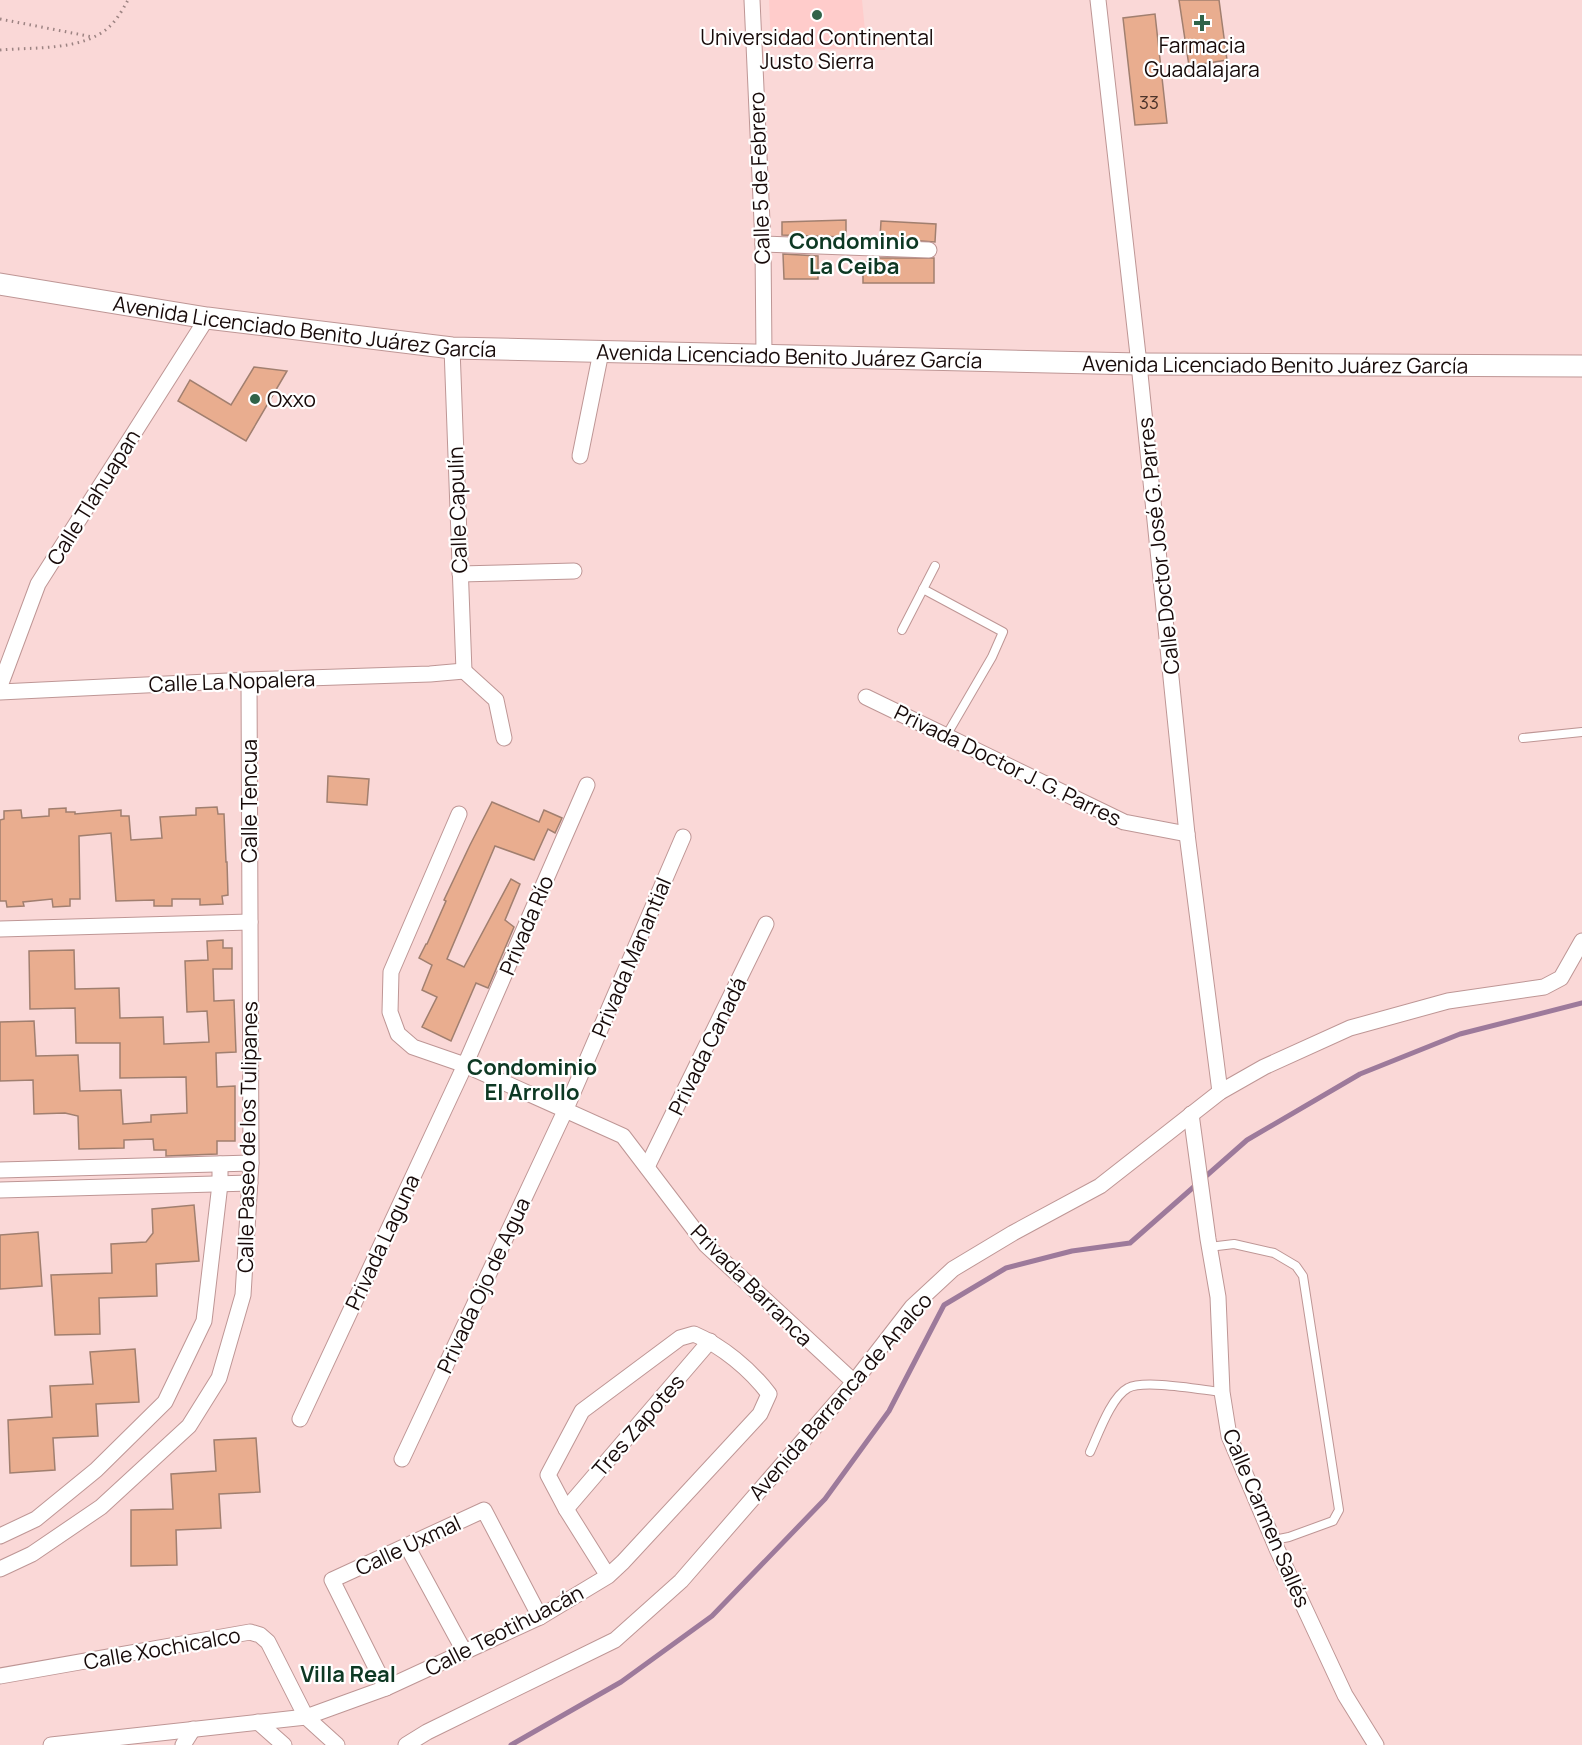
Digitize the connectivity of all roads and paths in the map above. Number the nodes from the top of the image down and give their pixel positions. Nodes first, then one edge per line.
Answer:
1 (128, 0) edge
2 (752, 0) edge
3 (1098, 0) edge
4 (0, 20) edge
5 (94, 38) junction
6 (0, 50) edge
7 (763, 244) junction
8 (928, 250) dead end
9 (0, 284) edge
10 (207, 318) junction
11 (452, 348) junction
12 (601, 352) junction
13 (764, 356) junction
14 (1139, 364) junction
15 (1582, 366) edge
16 (580, 456) dead end
17 (936, 566) dead end
18 (574, 571) dead end
19 (460, 574) junction
20 (923, 589) junction
21 (903, 630) dead end
22 (464, 671) junction
23 (249, 680) junction
24 (0, 686) edge
25 (0, 692) edge
26 (866, 697) dead end
27 (1582, 732) edge
28 (946, 736) junction
29 (504, 738) dead end
30 (1523, 738) dead end
31 (586, 785) dead end
32 (459, 814) dead end
33 (1187, 834) junction
34 (683, 837) dead end
35 (250, 922) junction
36 (766, 924) dead end
37 (0, 929) edge
38 (1582, 941) edge
39 (465, 1065) junction
40 (1220, 1092) junction
41 (564, 1111) junction
42 (1191, 1114) junction
43 (251, 1163) junction
44 (220, 1164) junction
45 (647, 1167) junction
46 (0, 1170) edge
47 (250, 1183) junction
48 (220, 1184) junction
49 (0, 1190) edge
50 (1209, 1243) junction
51 (710, 1341) junction
52 (854, 1382) junction
53 (1222, 1392) junction
54 (300, 1419) dead end
55 (1090, 1452) dead end
56 (402, 1459) dead end
57 (566, 1509) junction
58 (0, 1536) edge
59 (1275, 1544) junction
60 (407, 1546) junction
61 (0, 1569) edge
62 (608, 1576) junction
63 (540, 1617) junction
64 (464, 1651) junction
65 (0, 1676) edge
66 (386, 1688) junction
67 (306, 1717) junction
68 (258, 1722) junction
69 (193, 1729) junction
70 (134, 1740) edge
71 (280, 1744) edge
72 (53, 1745) edge
73 (183, 1745) edge
74 (337, 1745) edge
75 (406, 1745) edge
76 (1376, 1745) edge

1 - 5 path
2 - 7 street, Calle 5 de Febrero
3 - 14 street, Calle Doctor José G. Parres
4 - 5 path
5 - 6 path
7 - 8 street
7 - 13 street, Calle 5 de Febrero
9 - 10 main road, Avenida Licenciado Benito Juárez García
10 - 11 main road, Avenida Licenciado Benito Juárez García
10 - 24 street, Calle Tlahuapan
11 - 12 main road, Avenida Licenciado Benito Juárez García
11 - 19 street, Calle Capulín
12 - 13 main road, Avenida Licenciado Benito Juárez García
12 - 16 street
13 - 14 main road, Avenida Licenciado Benito Juárez García
14 - 15 main road, Avenida Licenciado Benito Juárez García
14 - 33 street, Calle Doctor José G. Parres
17 - 20 lane
18 - 19 street
19 - 22 street, Calle Capulín
20 - 21 lane
20 - 28 lane
22 - 23 street, Calle La Nopalera
22 - 29 street
23 - 25 street, Calle La Nopalera
23 - 35 street, Calle Tencua
26 - 28 street, Privada Doctor J. G. Parres
27 - 30 lane
28 - 33 street, Privada Doctor J. G. Parres
31 - 39 street, Privada Río
32 - 39 street, Privada Barranca
33 - 40 street, Calle Doctor José G. Parres
34 - 41 street, Privada Manantial
35 - 37 street
35 - 43 street, Calle Paseo de los Tulipanes
36 - 45 street, Privada Canadá
38 - 40 street, Avenida Barranca de Analco
39 - 41 street, Privada Barranca
39 - 54 street, Privada Laguna
40 - 42 street, Avenida Barranca de Analco
41 - 45 street, Privada Barranca
41 - 56 street, Privada Ojo de Agua
42 - 50 street, Calle Carmen Sallés
42 - 52 street, Avenida Barranca de Analco
43 - 44 street
43 - 47 street, Calle Paseo de los Tulipanes
44 - 46 street
44 - 48 street, Calle Paseo de los Tulipanes
45 - 52 street, Privada Barranca
47 - 48 street
47 - 61 street, Calle Paseo de los Tulipanes
48 - 49 street
48 - 58 street, Calle Paseo de los Tulipanes
50 - 53 street, Calle Carmen Sallés
50 - 59 lane
51 - 57 street, Tres Zapotes
51 - 57 street
51 - 62 street, Calle Teotihuacán
52 - 75 street, Avenida Barranca de Analco
53 - 55 lane
53 - 59 street, Calle Carmen Sallés
57 - 62 street
59 - 76 street, Calle Carmen Sallés
60 - 63 street, Calle Uxmal
60 - 64 street
60 - 66 street, Calle Uxmal
62 - 63 street, Calle Teotihuacán
63 - 64 street, Calle Teotihuacán
64 - 66 street, Calle Teotihuacán
65 - 67 street, Calle Xochicalco
66 - 67 street, Calle Teotihuacán
67 - 68 street, Calle Teotihuacán
67 - 74 street, Calle Xochicalco
68 - 69 street, Calle Teotihuacán
68 - 71 street
69 - 70 street, Calle Teotihuacán
69 - 73 street
70 - 72 street, Calle Teotihuacán

